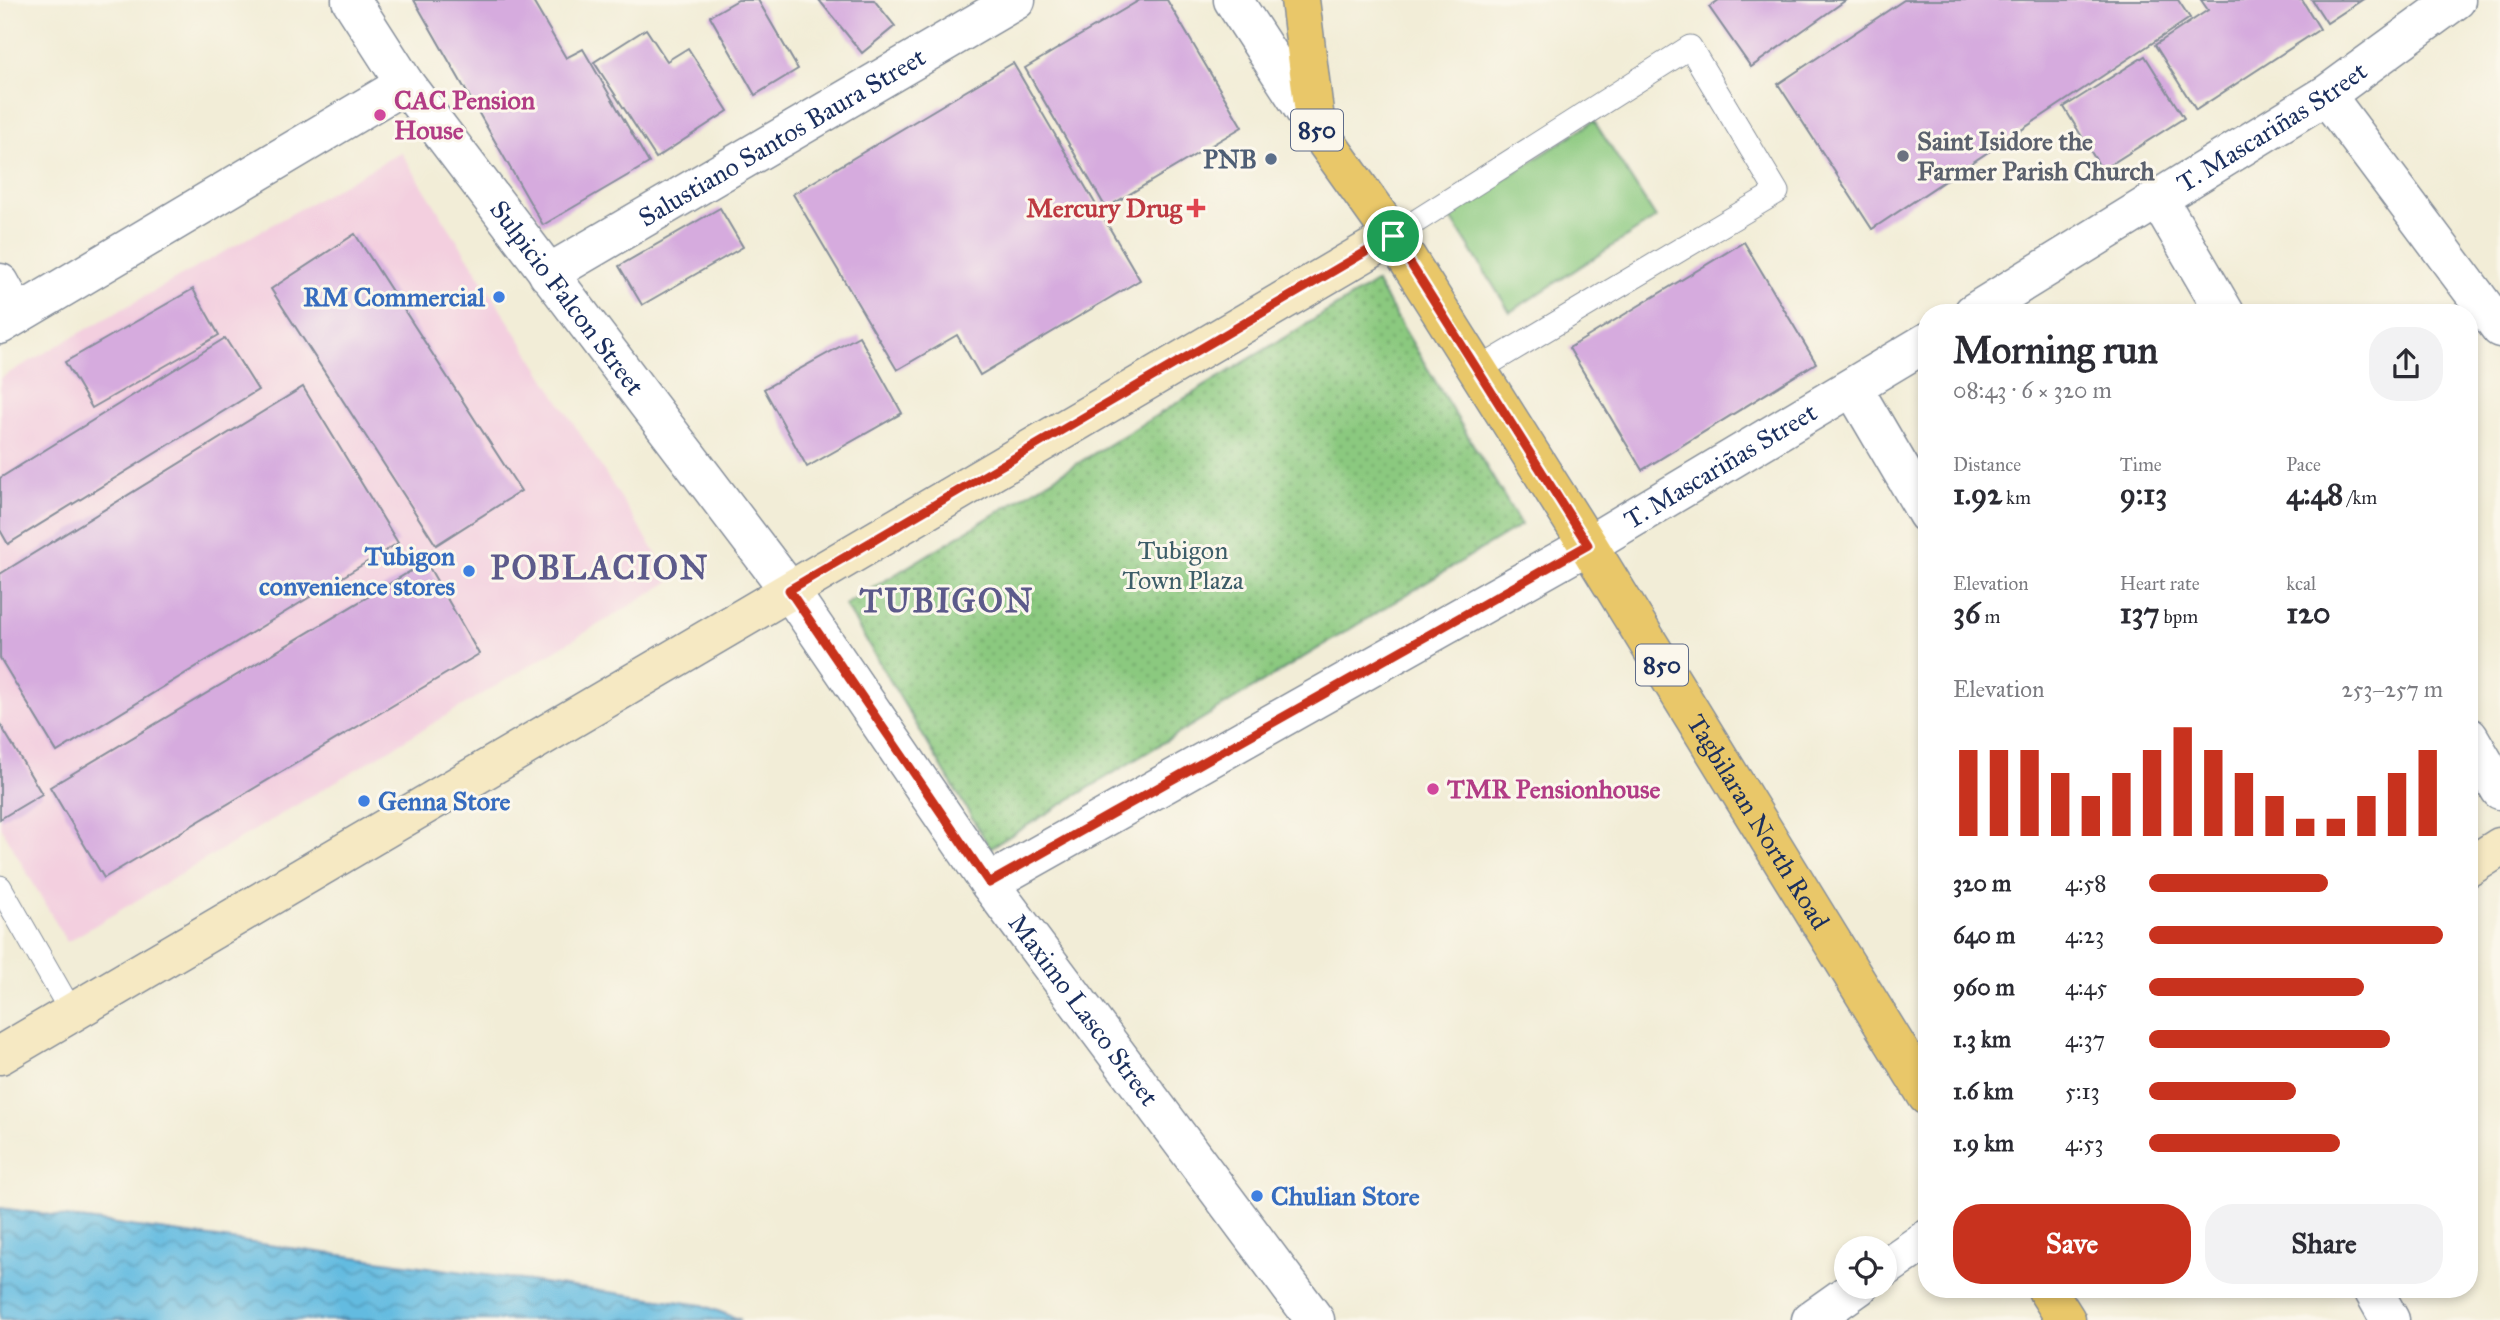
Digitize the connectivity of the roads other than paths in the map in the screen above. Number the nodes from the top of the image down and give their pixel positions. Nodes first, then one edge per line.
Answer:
1 (351, 0) edge
2 (1016, 0) edge
3 (1233, 0) edge
4 (1300, 0) edge
5 (2456, 0) edge
6 (405, 84) junction
7 (2326, 95) junction
8 (1316, 128) junction
9 (2158, 198) junction
10 (1393, 236) junction
11 (548, 274) junction
12 (1987, 304) edge
13 (2220, 304) edge
14 (6, 307) edge
15 (2500, 328) edge
16 (1918, 348) edge
17 (1478, 370) junction
18 (1853, 388) junction
19 (1918, 499) edge
20 (1588, 545) junction
21 (789, 590) junction
22 (2478, 752) edge
23 (2500, 790) edge
24 (2500, 847) edge
25 (2478, 861) edge
26 (989, 883) junction
27 (0, 887) edge
28 (72, 1013) junction
29 (0, 1055) edge
30 (1918, 1081) edge
31 (1918, 1245) edge
32 (1897, 1260) edge
33 (2052, 1298) edge
34 (2377, 1298) edge
35 (1841, 1299) edge
36 (1315, 1320) edge
37 (1811, 1320) edge
38 (2066, 1320) edge
39 (2389, 1320) edge

1 - 6 street, Sulpicio Falcon Street
2 - 11 street, Salustiano Santos Baura Street
3 - 8 street
4 - 8 main road, Tagbilaran North Road / 850
5 - 7 street, T. Mascariñas Street
6 - 11 street, Sulpicio Falcon Street
6 - 14 street
7 - 9 street, T. Mascariñas Street
7 - 15 street
8 - 10 main road, Tagbilaran North Road / 850
9 - 12 street, T. Mascariñas Street
9 - 13 street
10 - 17 main road, Tagbilaran North Road / 850
10 - 17 lane
10 - 21 main road
11 - 21 street, Sulpicio Falcon Street
16 - 18 street, T. Mascariñas Street
17 - 20 main road, Tagbilaran North Road / 850
18 - 19 street
18 - 20 street, T. Mascariñas Street
20 - 26 street, T. Mascariñas Street
20 - 30 main road, Tagbilaran North Road / 850
21 - 26 street, Maximo Lasco Street
21 - 28 main road
22 - 23 street
24 - 25 main road
26 - 36 street, Maximo Lasco Street
27 - 28 lane
28 - 29 main road
31 - 32 street
33 - 38 main road
34 - 39 street
35 - 37 street

